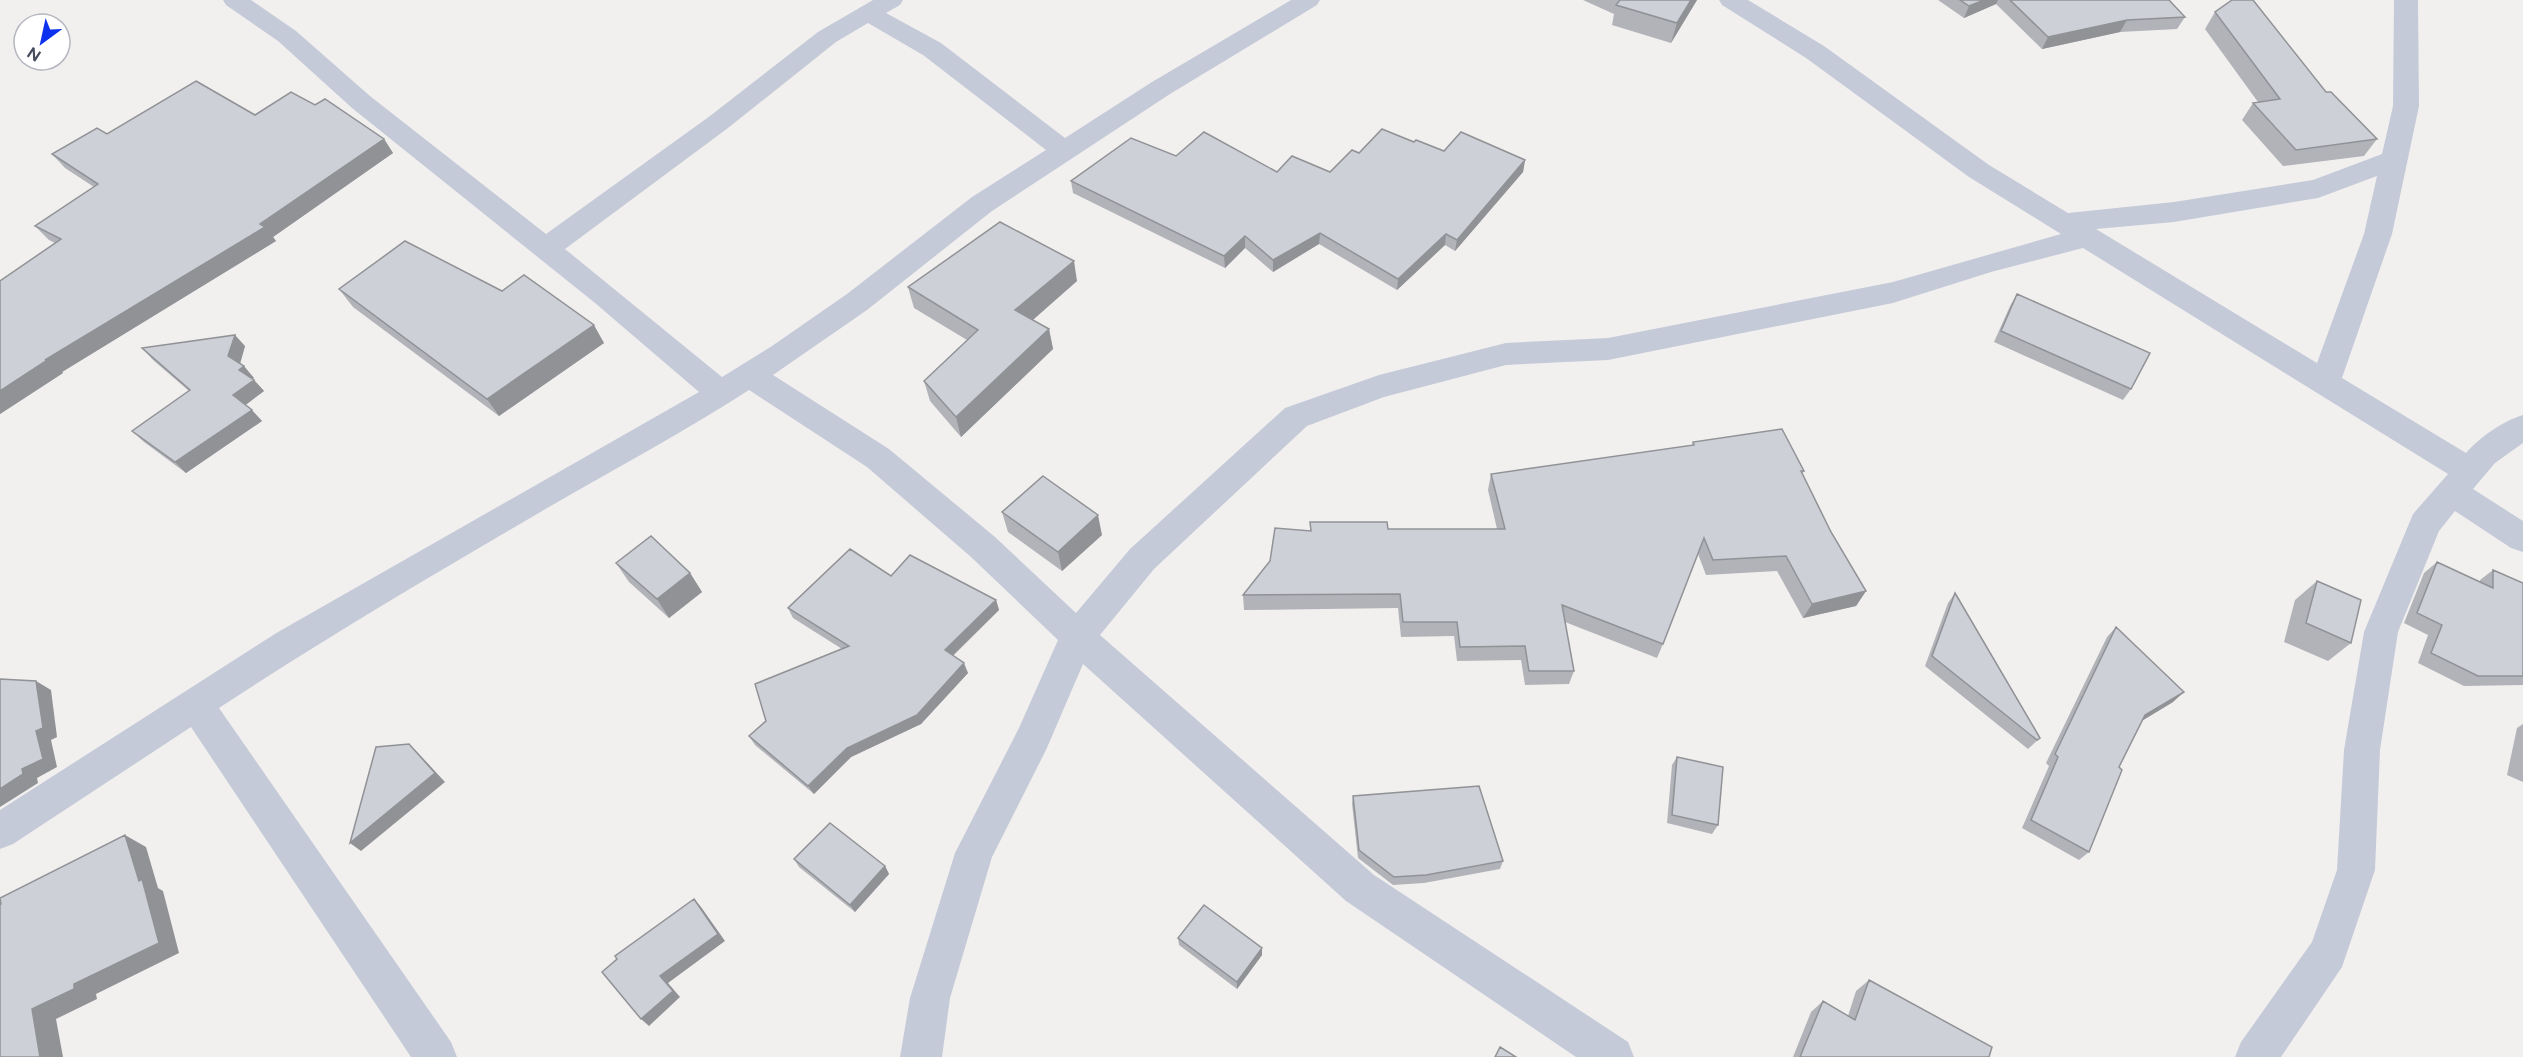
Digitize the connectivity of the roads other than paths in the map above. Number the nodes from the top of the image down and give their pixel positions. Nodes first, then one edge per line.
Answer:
1 (235, 0) edge
2 (891, 0) edge
3 (1308, 0) edge
4 (1731, 0) edge
5 (2406, 0) edge
6 (868, 13) junction
7 (1065, 151) junction
8 (2394, 159) junction
9 (2075, 230) junction
10 (546, 249) junction
11 (2325, 382) junction
12 (735, 384) junction
13 (2523, 428) edge
14 (2461, 482) junction
15 (2523, 538) edge
16 (1077, 637) junction
17 (196, 704) junction
18 (0, 831) edge
19 (436, 1057) edge
20 (921, 1057) edge
21 (1613, 1057) edge
22 (2256, 1057) edge

1 - 10 street
2 - 6 street
3 - 7 street
4 - 9 street
5 - 8 street
6 - 7 street
6 - 10 street
7 - 12 street
8 - 9 street
8 - 11 street
9 - 11 street
9 - 16 street
10 - 12 street
11 - 14 street
12 - 16 street
12 - 17 street
13 - 14 street
14 - 15 street
14 - 22 street
16 - 20 street
16 - 21 street
17 - 18 street
17 - 19 street

